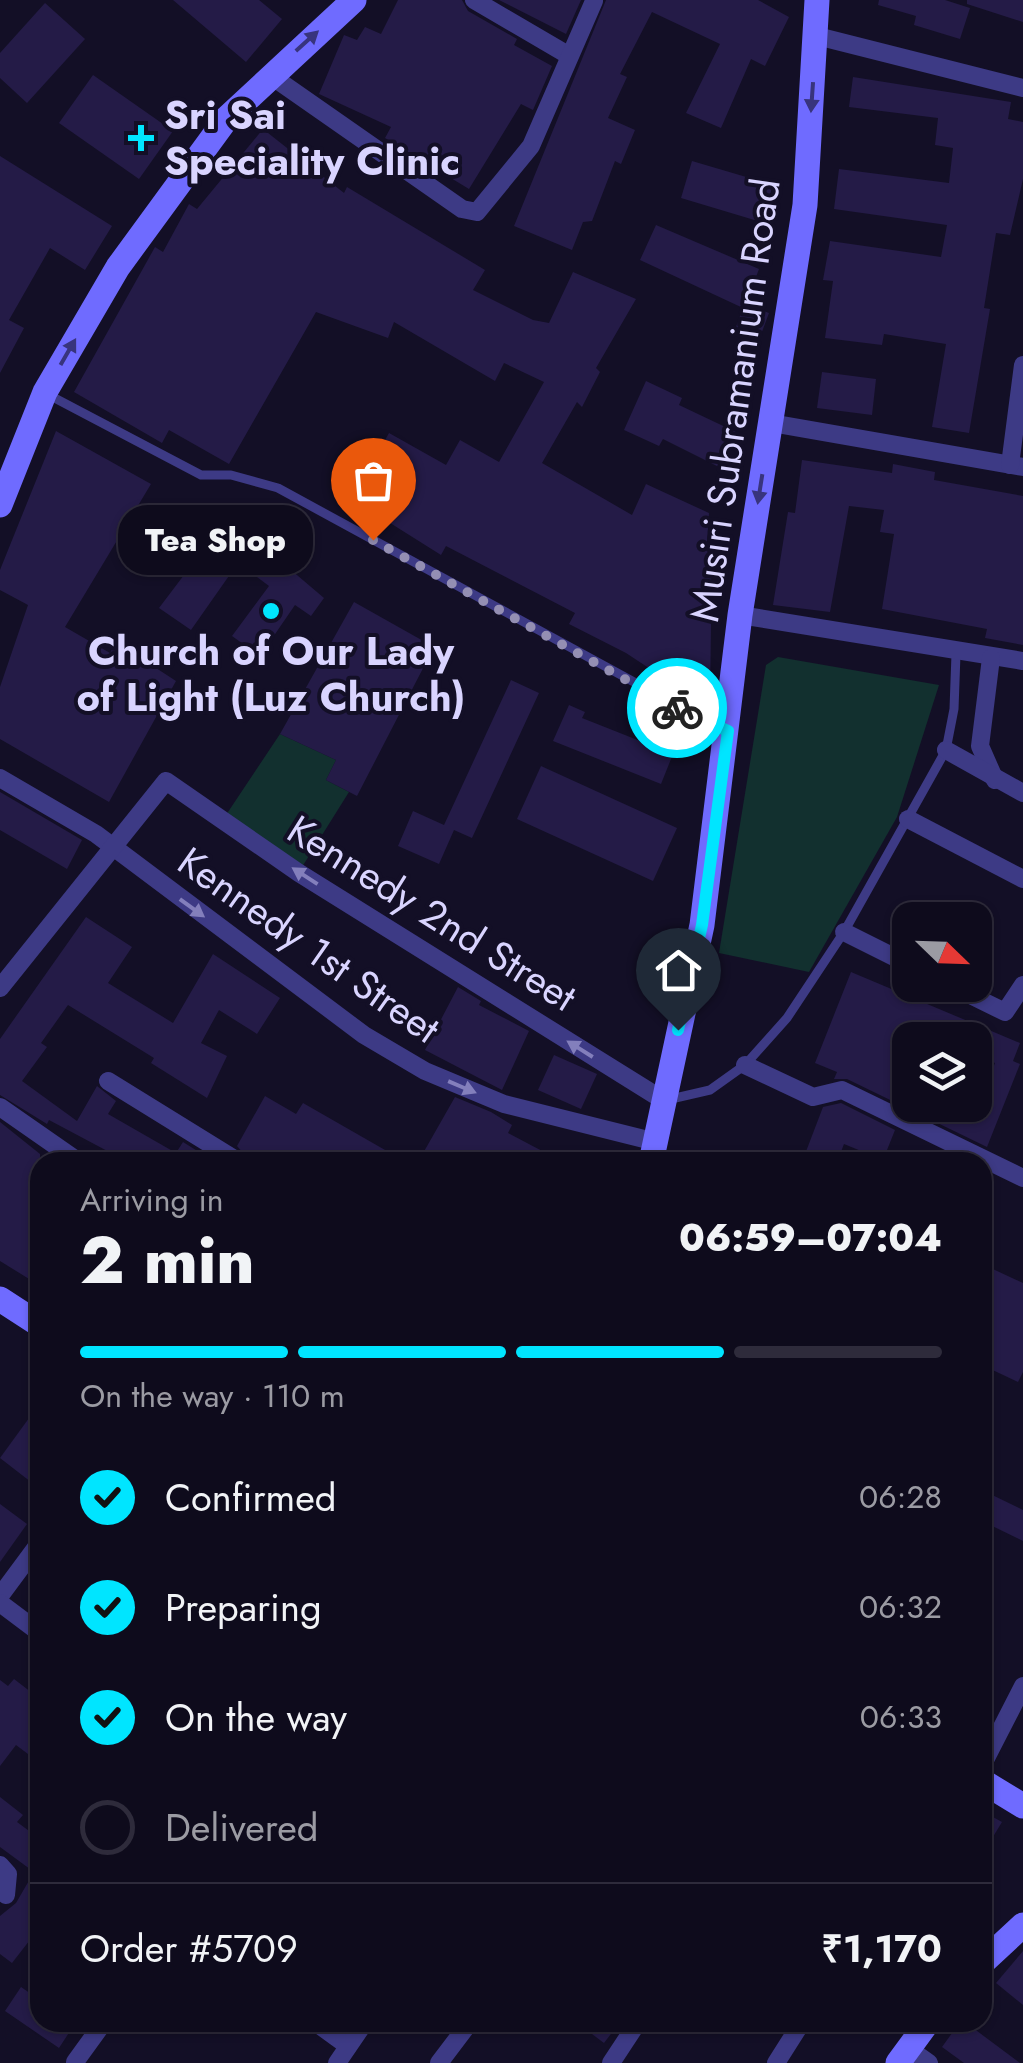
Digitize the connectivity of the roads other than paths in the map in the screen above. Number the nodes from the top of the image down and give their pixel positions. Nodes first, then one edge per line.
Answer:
1 (354, 0) edge
2 (474, 0) edge
3 (818, 0) edge
4 (594, 2) edge
5 (816, 36) junction
6 (568, 54) junction
7 (270, 75) junction
8 (1023, 88) edge
9 (1023, 365) edge
10 (44, 392) junction
11 (770, 422) junction
12 (1017, 466) edge
13 (0, 505) edge
14 (740, 615) junction
15 (956, 654) junction
16 (992, 658) junction
17 (1023, 662) edge
18 (728, 731) junction
19 (946, 750) junction
20 (0, 778) edge
21 (995, 780) junction
22 (1023, 793) edge
23 (908, 819) junction
24 (114, 850) junction
25 (1023, 879) edge
26 (844, 932) junction
27 (892, 956) edge
28 (1023, 985) edge
29 (0, 988) edge
30 (985, 1002) edge
31 (745, 1066) junction
32 (108, 1081) dead end
33 (663, 1100) junction
34 (0, 1107) edge
35 (65, 1152) edge
36 (223, 1152) edge
37 (653, 1152) edge
38 (970, 1152) edge
39 (992, 1163) edge
40 (1023, 1178) edge
41 (0, 1299) edge
42 (30, 1318) edge
43 (30, 1556) edge
44 (0, 1600) edge
45 (30, 1625) edge
46 (1023, 1686) edge
47 (992, 1746) edge
48 (992, 1787) edge
49 (1023, 1806) edge
50 (0, 1865) edge
51 (6, 1895) dead end
52 (1023, 1925) edge
53 (992, 1954) edge
54 (97, 2032) edge
55 (329, 2032) edge
56 (358, 2032) edge
57 (462, 2032) edge
58 (631, 2032) edge
59 (796, 2032) edge
60 (924, 2032) edge
61 (348, 2046) junction
62 (912, 2058) edge
63 (76, 2062) edge
64 (337, 2063) edge
65 (439, 2063) edge
66 (611, 2063) edge
67 (776, 2063) edge

7 -> 1 main road
2 - 6 street
3 - 5 main road, Musiri Subramanium Road
4 - 6 street
5 - 8 street
5 -> 11 main road, Musiri Subramanium Road
6 - 7 street
10 -> 7 main road
9 - 12 street
10 - 13 main road
10 - 18 lane
11 - 12 street
11 -> 14 main road, Musiri Subramanium Road
14 - 15 street
14 - 18 main road, Musiri Subramanium Road
15 - 16 street
15 - 19 lane
16 - 17 street
16 - 21 street
18 - 33 main road, Musiri Subramanium Road
19 - 21 street
19 - 23 lane
20 - 24 street, Kennedy 1st Street
21 - 22 street
23 - 25 street
23 - 26 lane
24 - 29 street
33 -> 24 street, Kennedy 2nd Street
24 -> 37 street, Kennedy 1st Street
26 - 27 street
26 - 31 lane
28 - 30 street
31 - 33 lane
31 - 38 street
32 - 36 street
33 - 37 main road, Musiri Subramanium Road
34 - 35 street
39 - 40 street
41 - 42 main road
43 - 44 street
44 - 45 street
46 - 47 street
48 - 49 main road
50 - 51 street
52 - 53 main road
54 - 63 street
55 - 61 street
56 - 61 street
57 - 65 street
58 - 66 street
59 - 67 street
60 - 62 main road
61 - 64 street

